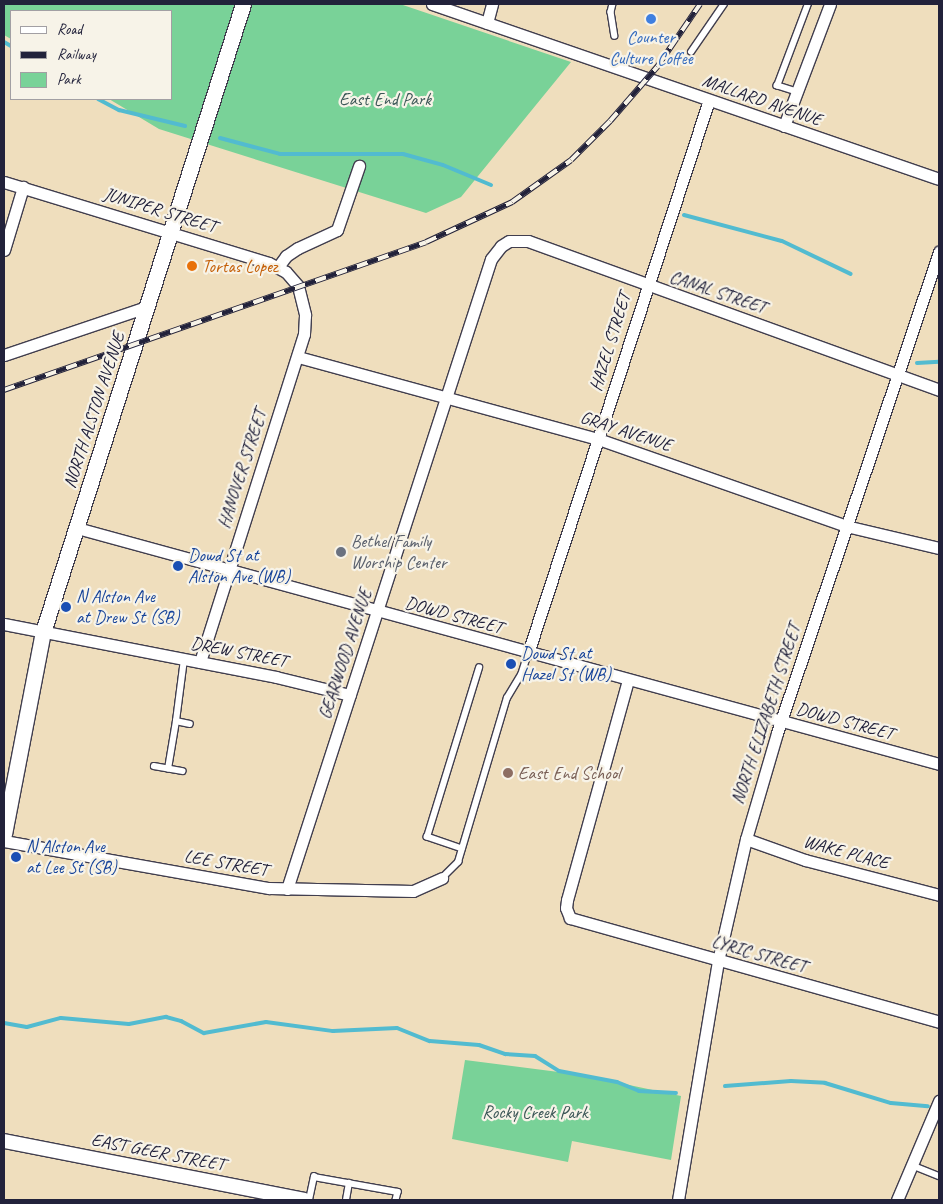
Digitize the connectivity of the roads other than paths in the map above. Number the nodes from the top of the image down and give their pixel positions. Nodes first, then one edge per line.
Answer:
1 (242, 4) edge
2 (432, 4) edge
3 (492, 4) edge
4 (613, 4) edge
5 (724, 4) edge
6 (808, 4) edge
7 (830, 4) edge
8 (487, 22) junction
9 (615, 36) dead end
10 (691, 52) dead end
11 (797, 92) junction
12 (708, 100) junction
13 (784, 126) junction
14 (359, 166) dead end
15 (939, 179) edge
16 (4, 182) edge
17 (23, 187) junction
18 (171, 231) junction
19 (4, 250) edge
20 (939, 252) edge
21 (490, 259) joint
22 (278, 267) junction
23 (298, 286) joint
24 (646, 286) junction
25 (147, 307) junction
26 (4, 355) edge
27 (298, 357) junction
28 (898, 374) junction
29 (939, 390) edge
30 (447, 399) junction
31 (598, 439) junction
32 (846, 526) junction
33 (77, 528) junction
34 (939, 548) edge
35 (228, 568) junction
36 (378, 612) junction
37 (4, 624) edge
38 (44, 632) junction
39 (528, 653) junction
40 (184, 659) junction
41 (200, 662) junction
42 (479, 668) dead end
43 (628, 680) junction
44 (350, 695) junction
45 (176, 721) junction
46 (781, 722) junction
47 (190, 724) dead end
48 (939, 764) edge
49 (154, 766) dead end
50 (168, 768) junction
51 (183, 771) dead end
52 (4, 834) edge
53 (746, 839) junction
54 (4, 841) edge
55 (462, 849) junction
56 (442, 878) joint
57 (287, 889) junction
58 (939, 895) edge
59 (718, 961) junction
60 (939, 1022) edge
61 (939, 1100) edge
62 (4, 1141) edge
63 (914, 1166) junction
64 (939, 1176) edge
65 (349, 1183) junction
66 (295, 1199) edge
67 (309, 1200) edge
68 (346, 1200) edge
69 (396, 1200) edge
70 (678, 1200) edge
71 (897, 1200) edge

1 - 18 main road, NORTH ALSTON AVENUE
2 - 8 street, MALLARD AVENUE
3 - 8 street
4 - 9 lane
5 - 10 lane
6 - 11 lane
7 - 11 street
8 - 12 street, MALLARD AVENUE
11 - 13 street
12 - 13 street, MALLARD AVENUE
12 - 24 street, HAZEL STREET
13 - 15 street, MALLARD AVENUE
14 - 22 street
16 - 17 street, JUNIPER STREET
17 - 18 street, JUNIPER STREET
17 - 19 street
18 - 22 street, JUNIPER STREET
18 - 25 main road, NORTH ALSTON AVENUE
20 - 28 street, NORTH ELIZABETH STREET
21 - 24 street, CANAL STREET
21 - 30 street, GEARWOOD AVENUE
22 - 23 street, JUNIPER STREET
23 - 27 street, HANOVER STREET
24 - 28 street, CANAL STREET
24 - 31 street, HAZEL STREET
25 - 26 street
25 - 33 main road, NORTH ALSTON AVENUE
27 - 30 street, GRAY AVENUE
27 - 35 street, HANOVER STREET
28 - 29 street, CANAL STREET
28 - 32 street, NORTH ELIZABETH STREET
30 - 31 street, GRAY AVENUE
30 - 36 street, GEARWOOD AVENUE
31 - 32 street, GRAY AVENUE
31 - 39 street, HAZEL STREET
32 - 34 street, GRAY AVENUE
32 - 46 street, NORTH ELIZABETH STREET
33 - 35 street, DOWD STREET
33 - 38 main road, NORTH ALSTON AVENUE
35 - 36 street, DOWD STREET
35 - 41 street, HANOVER STREET
36 - 39 street, DOWD STREET
36 - 44 street, GEARWOOD AVENUE
37 - 38 street, DREW STREET
38 - 40 street, DREW STREET
38 - 52 main road, NORTH ALSTON AVENUE
39 - 43 street, DOWD STREET
39 - 55 lane
40 - 41 street, DREW STREET
40 - 45 lane
41 - 44 street, DREW STREET
42 - 55 lane
43 - 46 street, DOWD STREET
43 - 59 street, LYRIC STREET
44 - 57 street, GEARWOOD AVENUE
45 - 47 lane
45 - 50 lane
46 - 48 street, DOWD STREET
46 - 53 street, NORTH ELIZABETH STREET
49 - 50 lane
50 - 51 lane
53 - 58 street, WAKE PLACE
53 - 59 street, NORTH ELIZABETH STREET
54 - 57 street, LEE STREET
55 - 56 lane
56 - 57 street, LEE STREET
59 - 60 street, LYRIC STREET
59 - 70 street, NORTH ELIZABETH STREET
61 - 63 street
62 - 66 street, EAST GEER STREET
63 - 64 lane
63 - 71 street
65 - 67 lane
65 - 68 lane
65 - 69 lane

